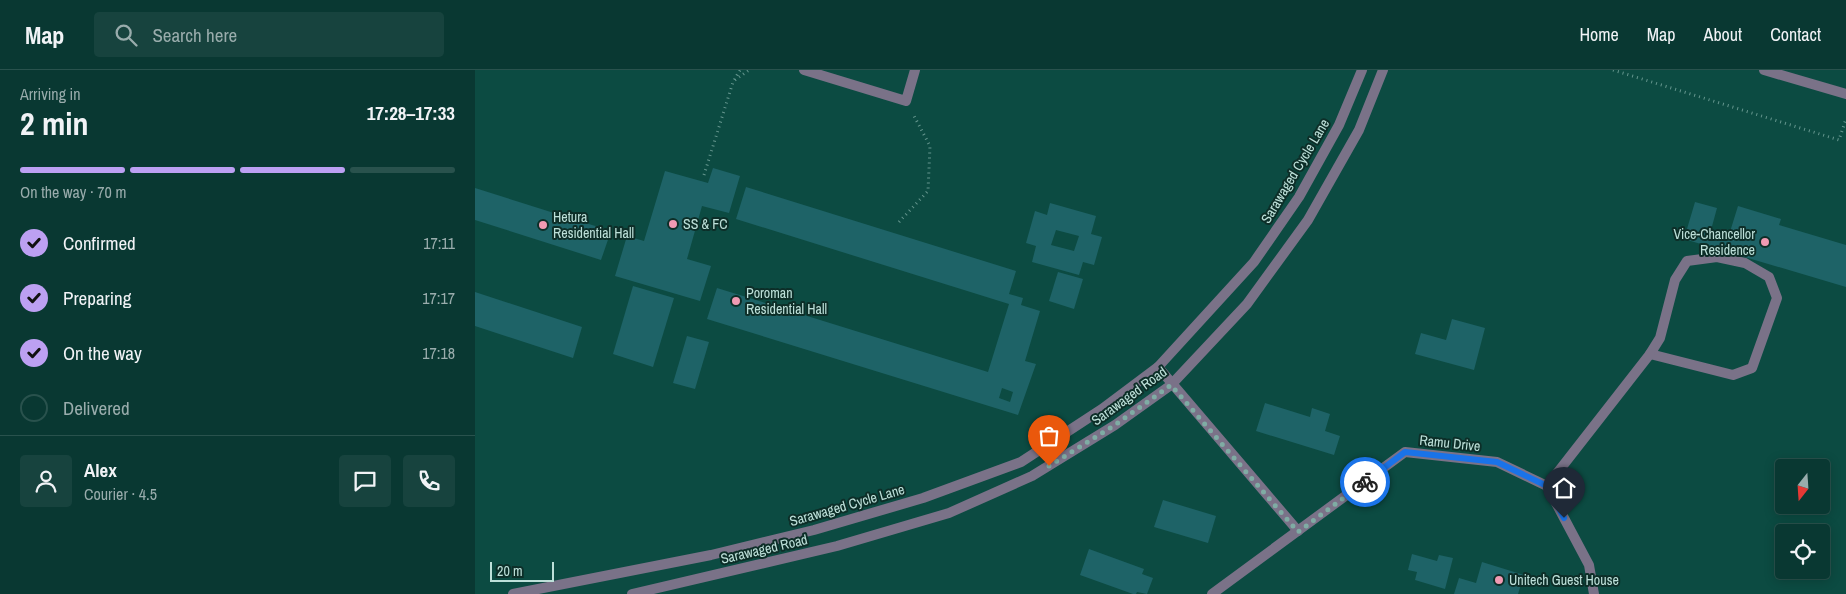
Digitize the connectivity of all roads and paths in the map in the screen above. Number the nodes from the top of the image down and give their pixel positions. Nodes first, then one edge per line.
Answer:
1 (740, 70) edge
2 (749, 70) edge
3 (804, 70) edge
4 (915, 70) edge
5 (1362, 70) edge
6 (1383, 70) edge
7 (1613, 70) edge
8 (1764, 70) edge
9 (733, 82) junction
10 (1846, 94) edge
11 (906, 101) junction
12 (1846, 119) edge
13 (704, 175) dead end
14 (899, 222) dead end
15 (1649, 354) junction
16 (1158, 367) junction
17 (1171, 385) junction
18 (1547, 486) junction
19 (1298, 532) junction
20 (513, 594) edge
21 (632, 594) edge
22 (1212, 594) edge
23 (1594, 594) edge

1 - 9 path
2 - 9 path
3 - 11 street
4 - 11 street
5 - 16 street, Sarawaged Cycle Lane
6 - 17 street, Sarawaged Road
7 - 12 path
8 - 10 street
9 - 13 path
11 - 14 path
15 - 15 street
15 - 18 street
16 - 17 street
16 - 20 street, Sarawaged Cycle Lane
17 - 19 street
17 - 21 street, Sarawaged Road
18 - 19 street, Ramu Drive
18 - 23 street
19 - 22 street, Ramu Drive

